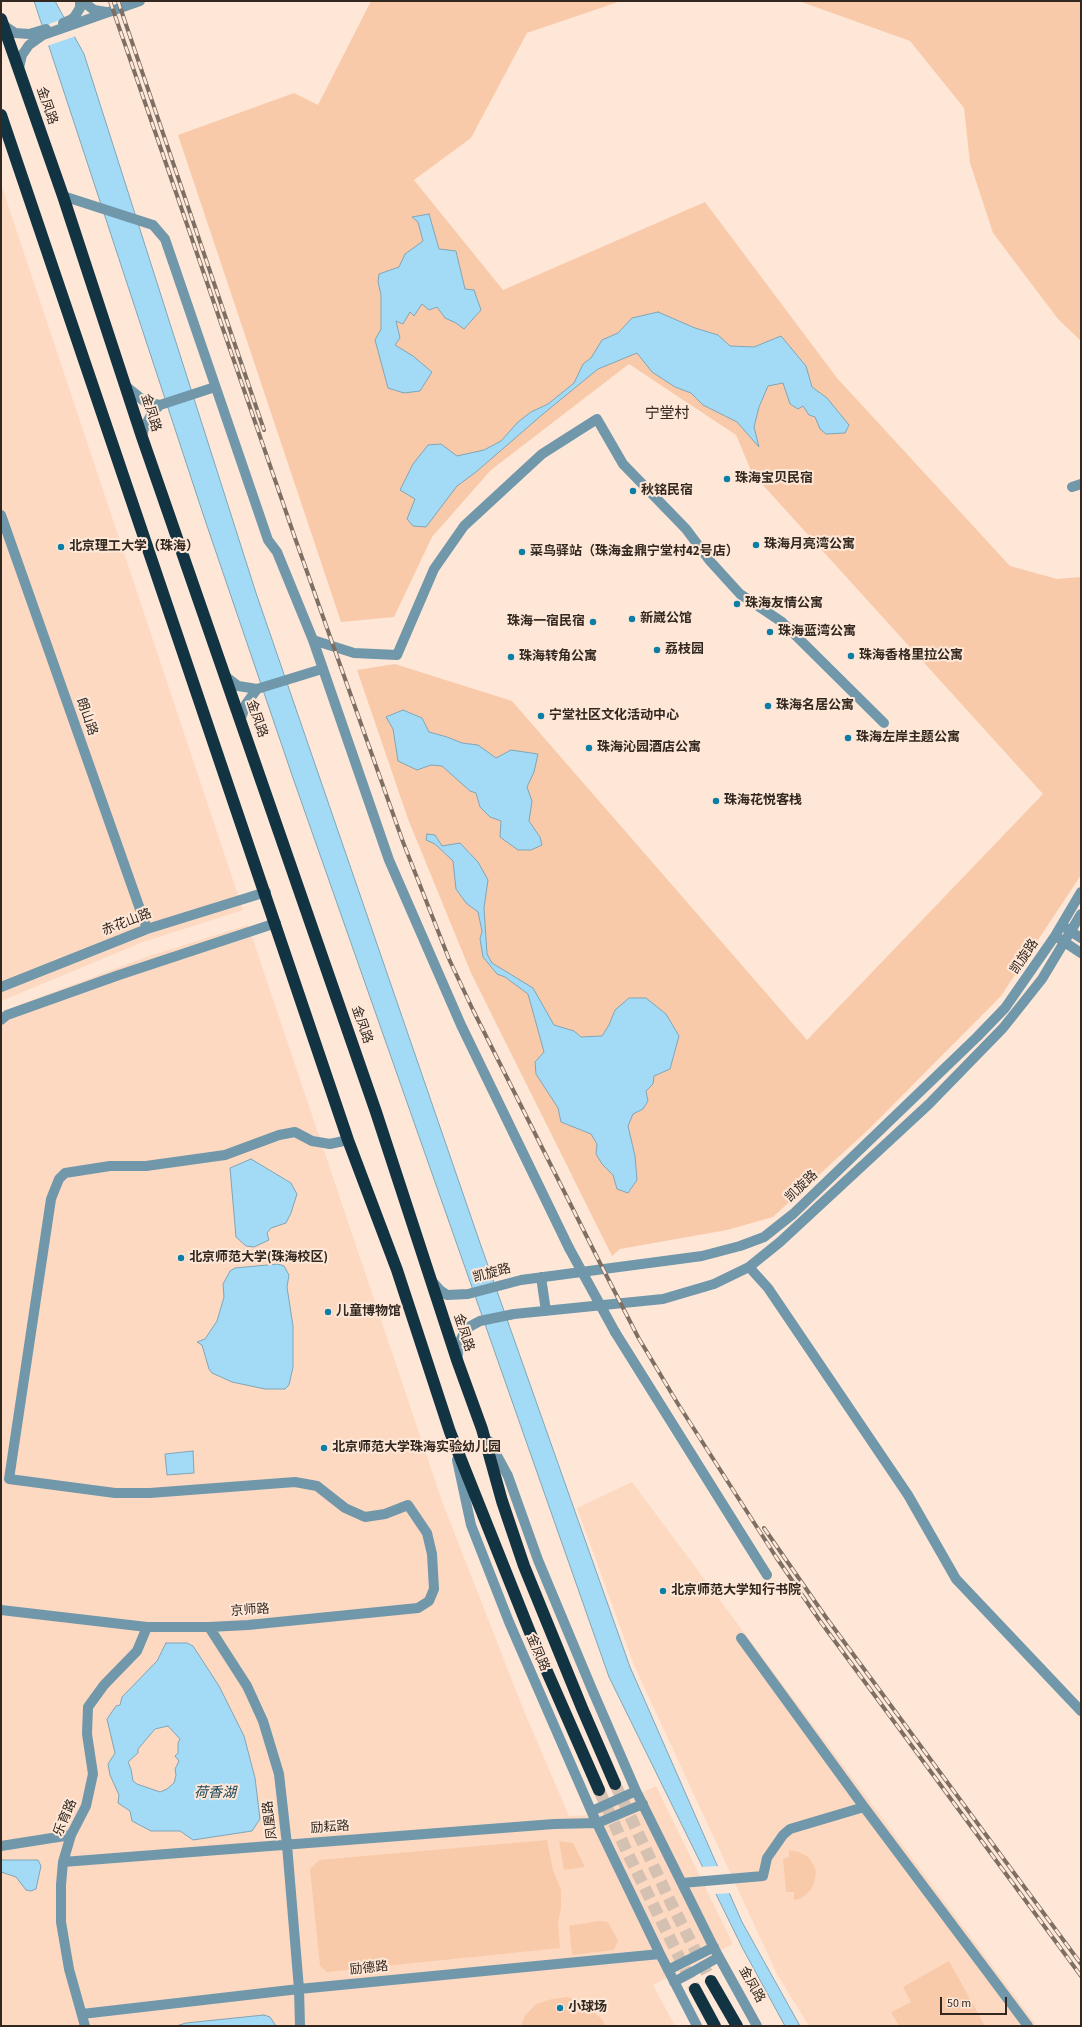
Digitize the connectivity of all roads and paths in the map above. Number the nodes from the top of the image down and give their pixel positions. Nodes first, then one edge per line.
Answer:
1 (81, 1) edge
2 (140, 1) edge
3 (106, 12) junction
4 (2, 22) edge
5 (74, 22) junction
6 (42, 33) junction
7 (19, 68) junction
8 (1, 115) edge
9 (63, 196) junction
10 (215, 387) junction
11 (128, 388) junction
12 (162, 404) junction
13 (142, 437) junction
14 (1, 515) edge
15 (313, 640) junction
16 (322, 669) junction
17 (225, 676) junction
18 (257, 689) junction
19 (241, 718) junction
20 (884, 723) dead end
21 (266, 892) junction
22 (1081, 892) edge
23 (1081, 914) edge
24 (276, 923) junction
25 (1061, 925) junction
26 (147, 929) junction
27 (1071, 930) junction
28 (1055, 936) junction
29 (1081, 938) edge
30 (1064, 942) junction
31 (1081, 953) edge
32 (1, 987) edge
33 (1, 1020) edge
34 (348, 1140) junction
35 (748, 1267) junction
36 (541, 1277) junction
37 (431, 1279) junction
38 (546, 1311) junction
39 (457, 1360) junction
40 (482, 1429) junction
41 (450, 1432) junction
42 (767, 1575) dead end
43 (1, 1610) edge
44 (148, 1627) junction
45 (209, 1627) junction
46 (741, 1638) dead end
47 (1081, 1711) edge
48 (615, 1784) tunnel mouth
49 (599, 1790) tunnel mouth
50 (636, 1791) junction
51 (643, 1804) junction
52 (864, 1807) junction
53 (592, 1811) junction
54 (598, 1823) junction
55 (71, 1835) junction
56 (287, 1845) junction
57 (1, 1846) edge
58 (64, 1862) junction
59 (682, 1883) junction
60 (714, 1946) junction
61 (660, 1954) junction
62 (719, 1957) junction
63 (668, 1970) junction
64 (711, 1981) tunnel mouth
65 (674, 1982) junction
66 (299, 1989) junction
67 (695, 1989) tunnel mouth
68 (82, 2014) junction
69 (85, 2026) edge
70 (300, 2026) edge
71 (697, 2026) edge
72 (715, 2026) edge
73 (737, 2026) edge
74 (757, 2026) edge
75 (1028, 2026) edge

1 - 3 street
1 - 5 street
2 - 3 street
3 - 5 street
4 - 6 street
4 - 7 highway, 金凤路
5 - 6 street
6 - 7 street
7 - 9 highway, 金凤路
8 - 21 highway, 金凤路
9 - 10 street
9 - 11 highway, 金凤路
10 - 12 street
10 - 15 street
11 - 12 street
11 - 13 highway, 金凤路
12 - 13 street
13 - 17 highway, 金凤路
14 - 26 street, 朗山路
15 - 16 street
15 - 20 street
16 - 18 street
16 - 42 street, bridge
17 - 18 street
17 - 19 highway, 金凤路
18 - 19 street
19 - 37 highway, 金凤路
21 - 24 highway, 金凤路
21 - 26 street, 赤花山路
22 - 25 street, 凯旋路
23 - 27 street, 凯旋路
24 - 33 street
24 - 34 highway, 金凤路
25 - 27 street
25 - 28 street, 凯旋路
26 - 32 street, 赤花山路
27 - 29 street
27 - 30 street, 凯旋路
28 - 30 street
28 - 36 street, 凯旋路
30 - 31 street
30 - 35 street, 凯旋路
34 - 41 highway, 金凤路
34 - 45 street, 京师路
35 - 38 street, 凯旋路
35 - 47 street
36 - 37 street, 凯旋路
36 - 38 street
37 - 39 highway, 金凤路
38 - 39 street, 凯旋路
39 - 40 highway, 金凤路
40 - 48 highway, 金凤路
40 - 50 street, 金凤路
41 - 49 highway, 金凤路
41 - 53 street, 金凤路
43 - 44 street, 京师路
44 - 45 street, 京师路
44 - 55 street, 乐育路
45 - 56 street, 凤凰路
46 - 52 street
50 - 51 street, 金凤路
50 - 53 street
51 - 54 street
51 - 59 street, 金凤路
52 - 59 street
52 - 75 street
53 - 54 street, 金凤路
54 - 56 street, 励耘路
54 - 61 street, 金凤路
55 - 57 street
55 - 58 street, 乐育路
56 - 58 street, 励耘路
56 - 66 street, 凤凰路
58 - 68 street, 乐育路
59 - 60 street, 金凤路
60 - 62 street, 金凤路
60 - 63 street
61 - 63 street, 金凤路
61 - 66 street, 励德路
62 - 65 street
62 - 74 street, 金凤路
63 - 65 street, 金凤路
64 - 73 highway
65 - 71 street
66 - 68 street, 励德路
66 - 70 street, 凤凰路
67 - 72 highway
68 - 69 street, 乐育路

